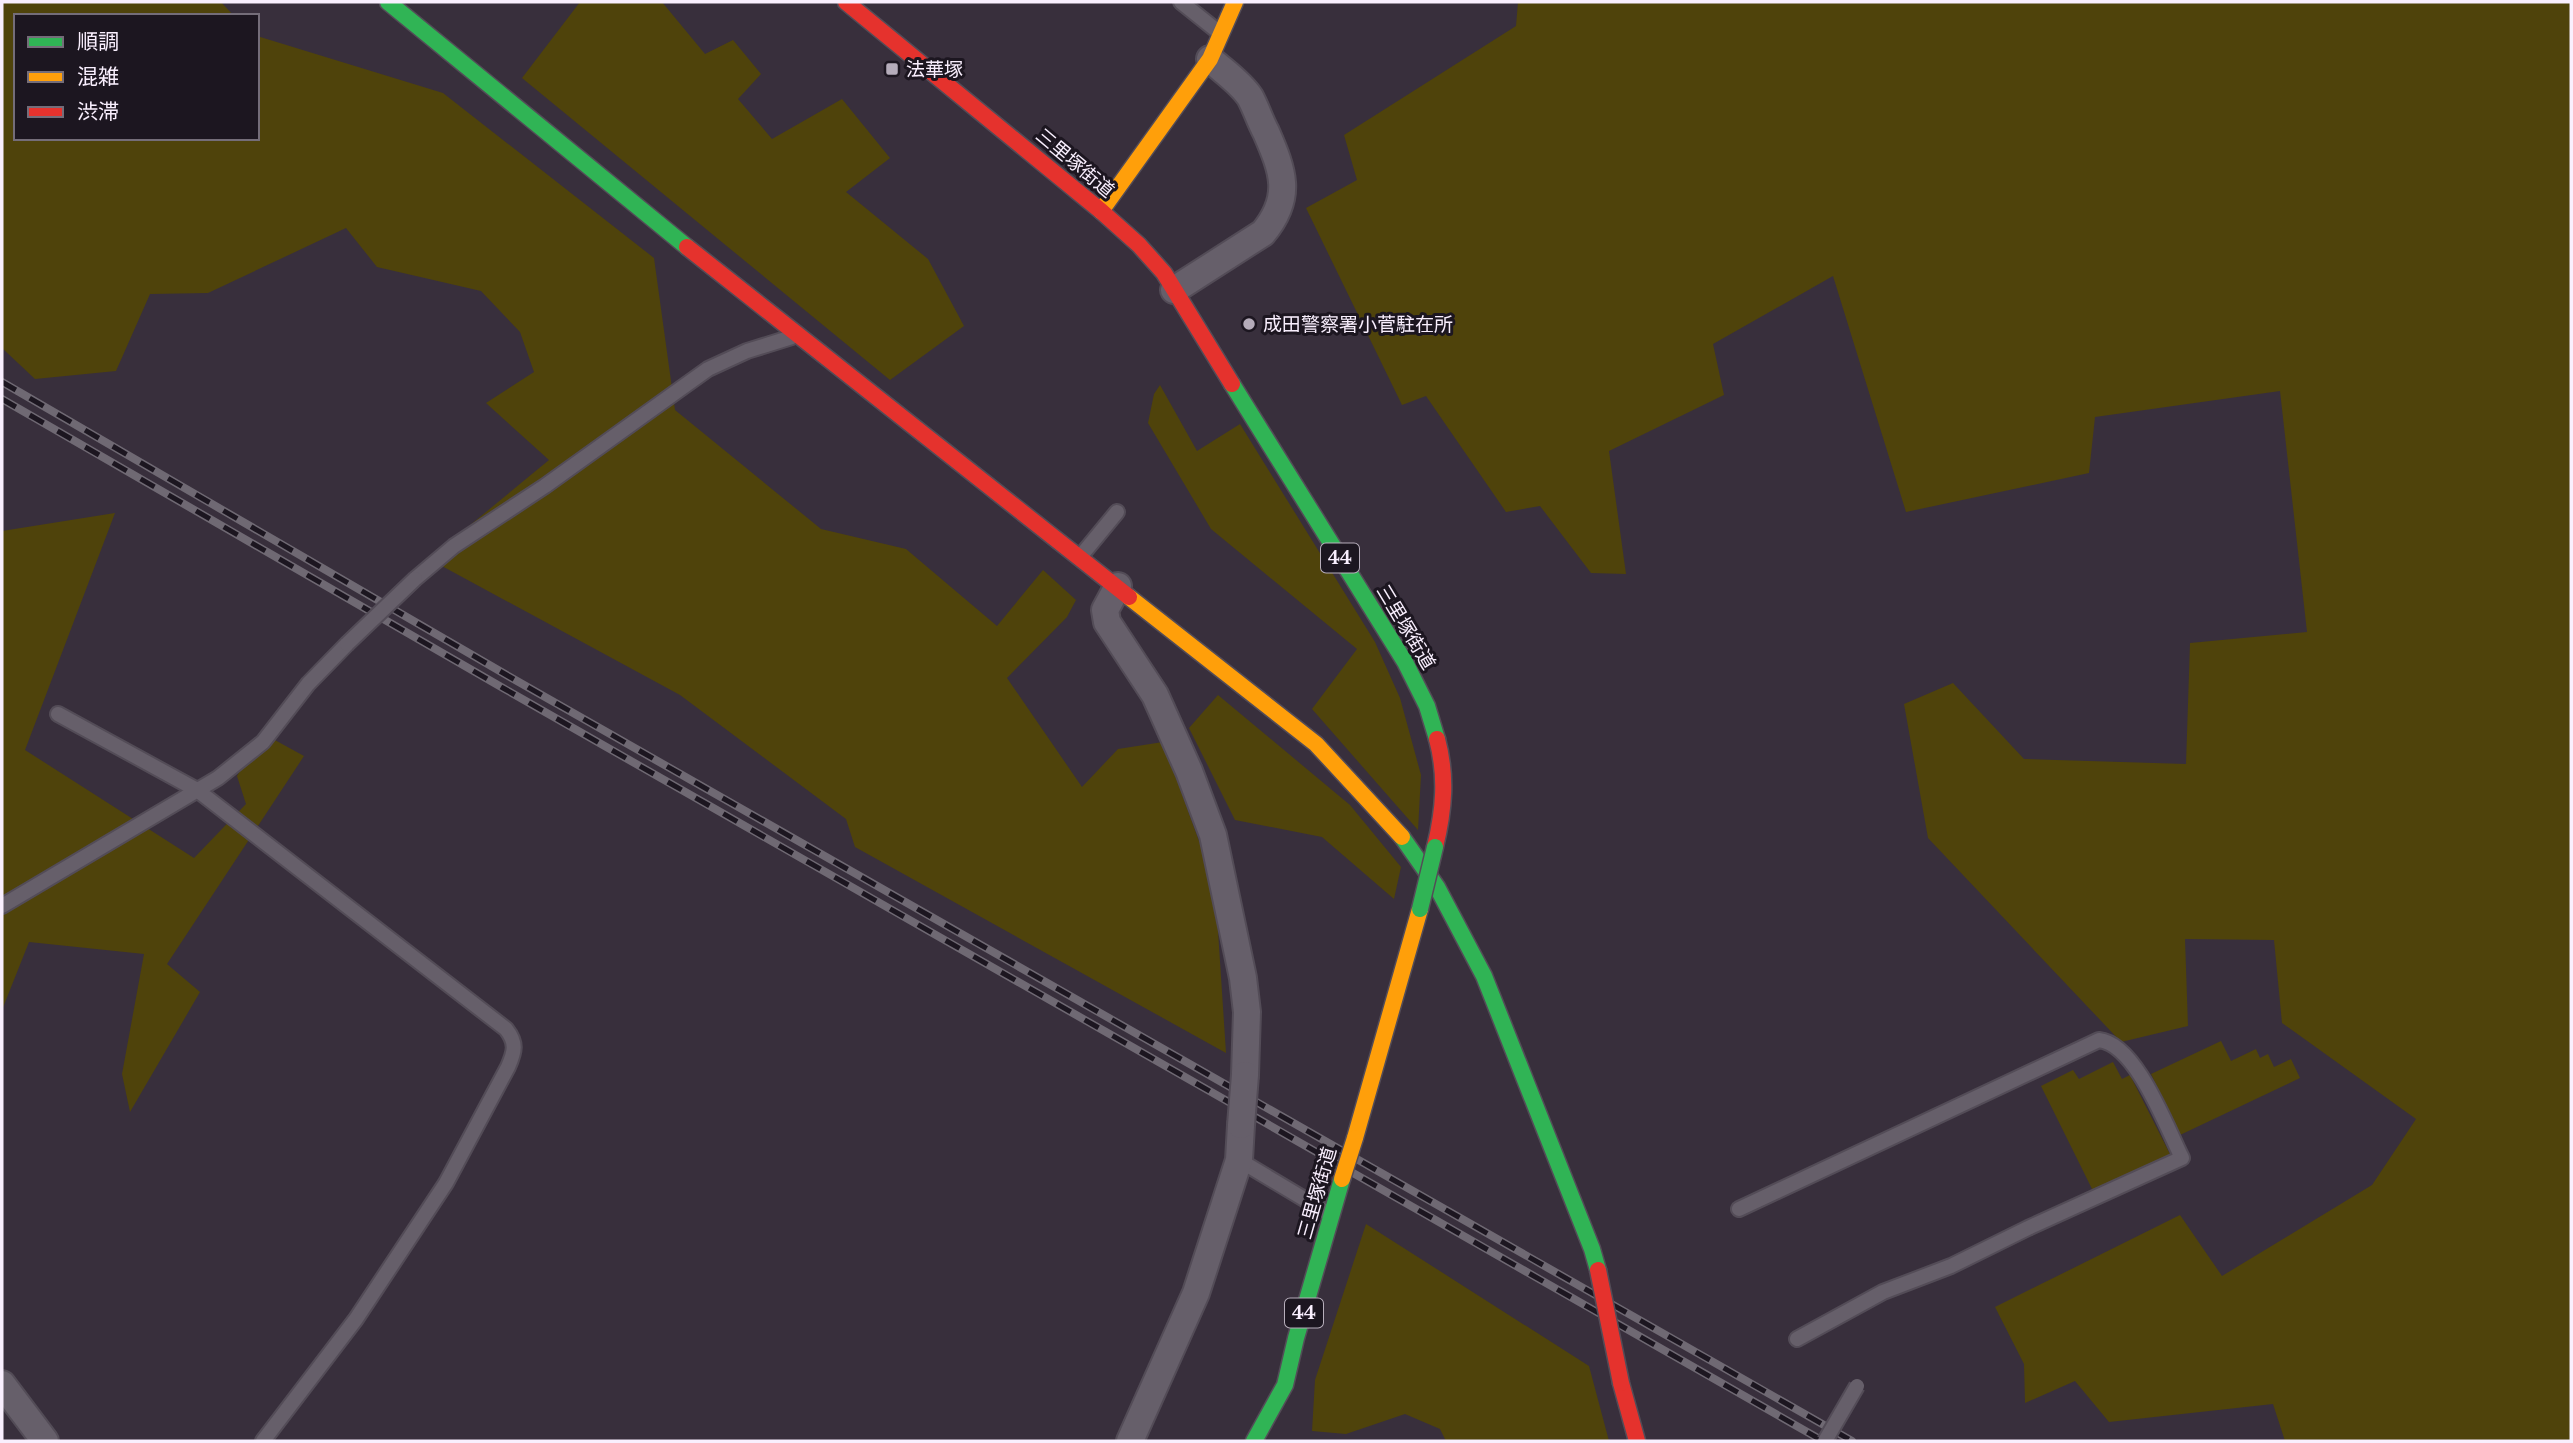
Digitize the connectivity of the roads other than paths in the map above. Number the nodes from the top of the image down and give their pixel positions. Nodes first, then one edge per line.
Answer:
1 (388, 2) edge
2 (1181, 2) edge
3 (1235, 2) edge
4 (857, 5) edge
5 (1221, 34) junction
6 (1210, 59) junction
7 (1101, 211) junction
8 (1174, 290) junction
9 (797, 335) junction
10 (1117, 513) dead end
11 (1080, 557) junction
12 (1118, 586) junction
13 (58, 714) dead end
14 (197, 790) junction
15 (2, 906) edge
16 (1239, 1160) junction
17 (1739, 1209) dead end
18 (1333, 1216) junction
19 (1797, 1339) dead end
20 (1860, 1381) dead end
21 (2, 1384) edge
22 (45, 1441) edge
23 (262, 1441) edge
24 (1130, 1441) edge
25 (1254, 1441) edge
26 (1637, 1441) edge
27 (1825, 1441) edge

1 - 9 street
2 - 5 lane
3 - 5 street
4 - 7 street, 三里塚街道 / 44
5 - 6 street
6 - 7 street
6 - 8 street
7 - 8 street, 三里塚街道 / 44
8 - 18 street, 三里塚街道 / 44, bridge
9 - 11 street
9 - 14 lane, bridge
10 - 11 lane
11 - 12 street
12 - 16 street, bridge
12 - 26 street, bridge
13 - 14 lane
14 - 15 lane
14 - 23 lane
16 - 18 lane
16 - 24 street
17 - 19 lane
18 - 25 street, 三里塚街道 / 44
20 - 27 lane, bridge
21 - 22 street

